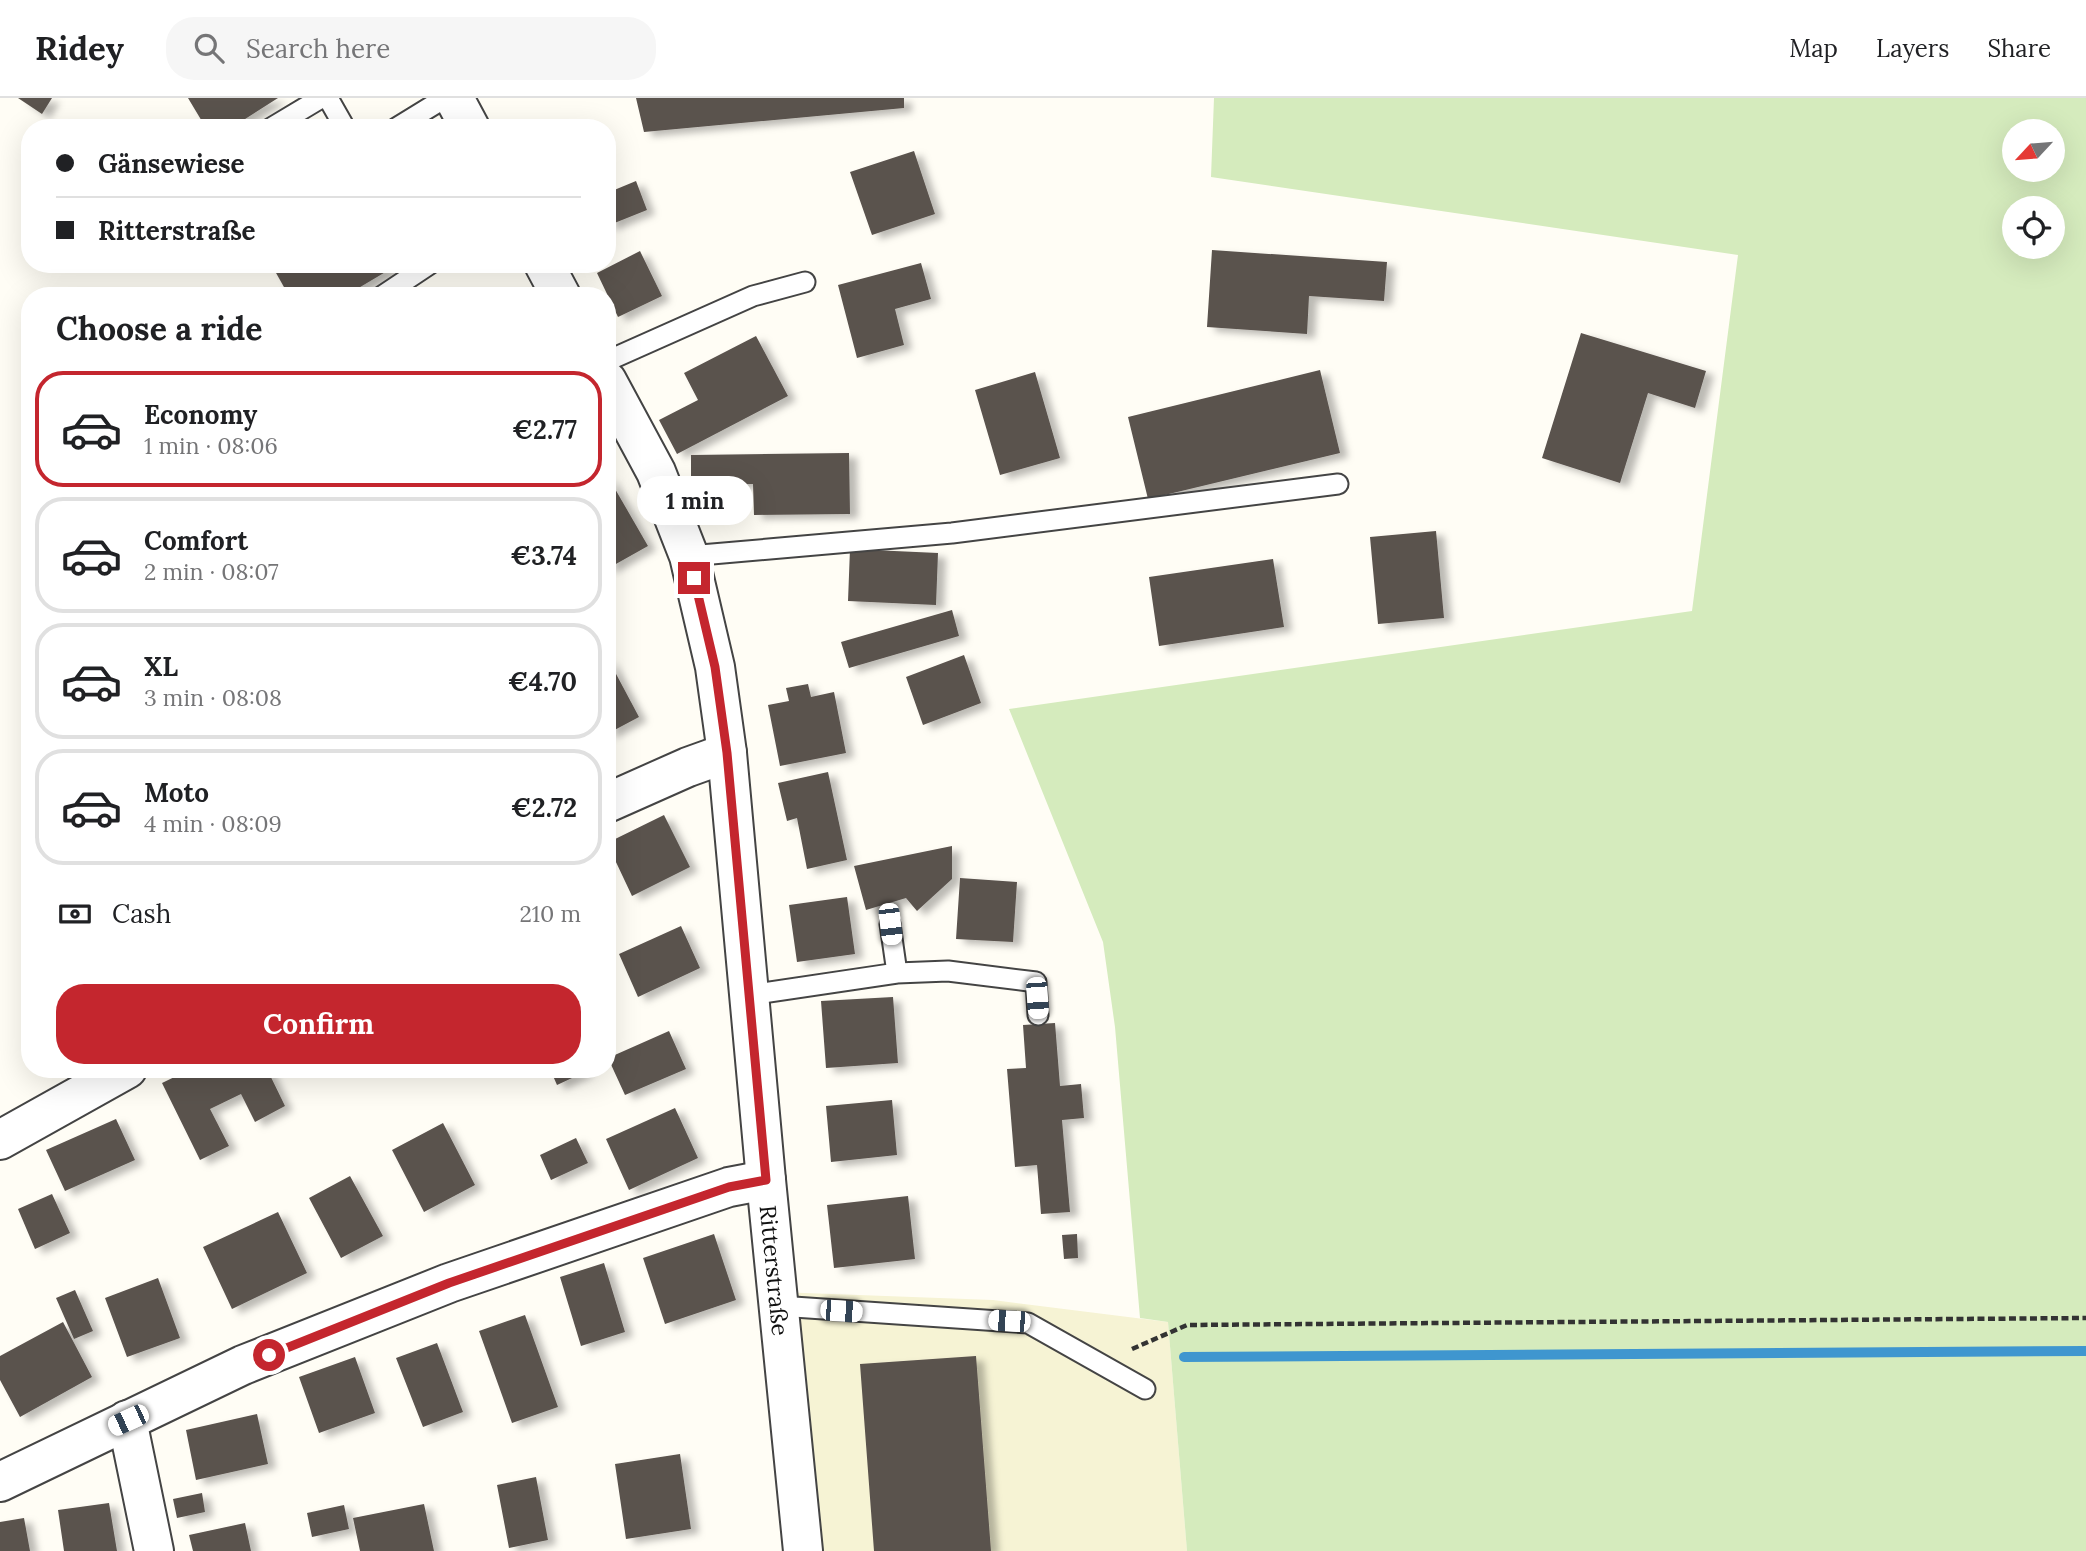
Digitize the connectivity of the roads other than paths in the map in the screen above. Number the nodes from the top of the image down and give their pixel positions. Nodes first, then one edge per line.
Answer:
1 (321, 98) edge
2 (328, 98) edge
3 (445, 98) edge
4 (454, 98) edge
5 (286, 119) edge
6 (340, 119) edge
7 (411, 119) edge
8 (465, 119) edge
9 (416, 273) edge
10 (805, 282) dead end
11 (396, 287) edge
12 (616, 358) edge
13 (616, 398) edge
14 (1338, 484) dead end
15 (689, 556) junction
16 (727, 753) junction
17 (616, 799) edge
18 (890, 924) dead end
19 (897, 973) junction
20 (749, 995) junction
21 (1038, 1015) dead end
22 (111, 1078) edge
23 (0, 1140) edge
24 (766, 1180) junction
25 (779, 1306) junction
26 (1145, 1389) dead end
27 (128, 1420) junction
28 (0, 1482) edge
29 (154, 1551) edge
30 (803, 1551) edge

1 - 5 lane
2 - 6 lane
3 - 7 lane
4 - 8 street
9 - 11 lane
10 - 12 lane
13 - 15 street, Ritterstraße
14 - 15 lane
15 - 16 street, Ritterstraße
16 - 17 street
16 - 20 street, Ritterstraße
18 - 19 lane
19 - 20 lane
19 - 21 lane
20 - 24 street, Ritterstraße
22 - 23 street
24 - 25 street, Ritterstraße
24 - 27 street
25 - 26 lane
25 - 30 street, Ritterstraße
27 - 28 street
27 - 29 street

